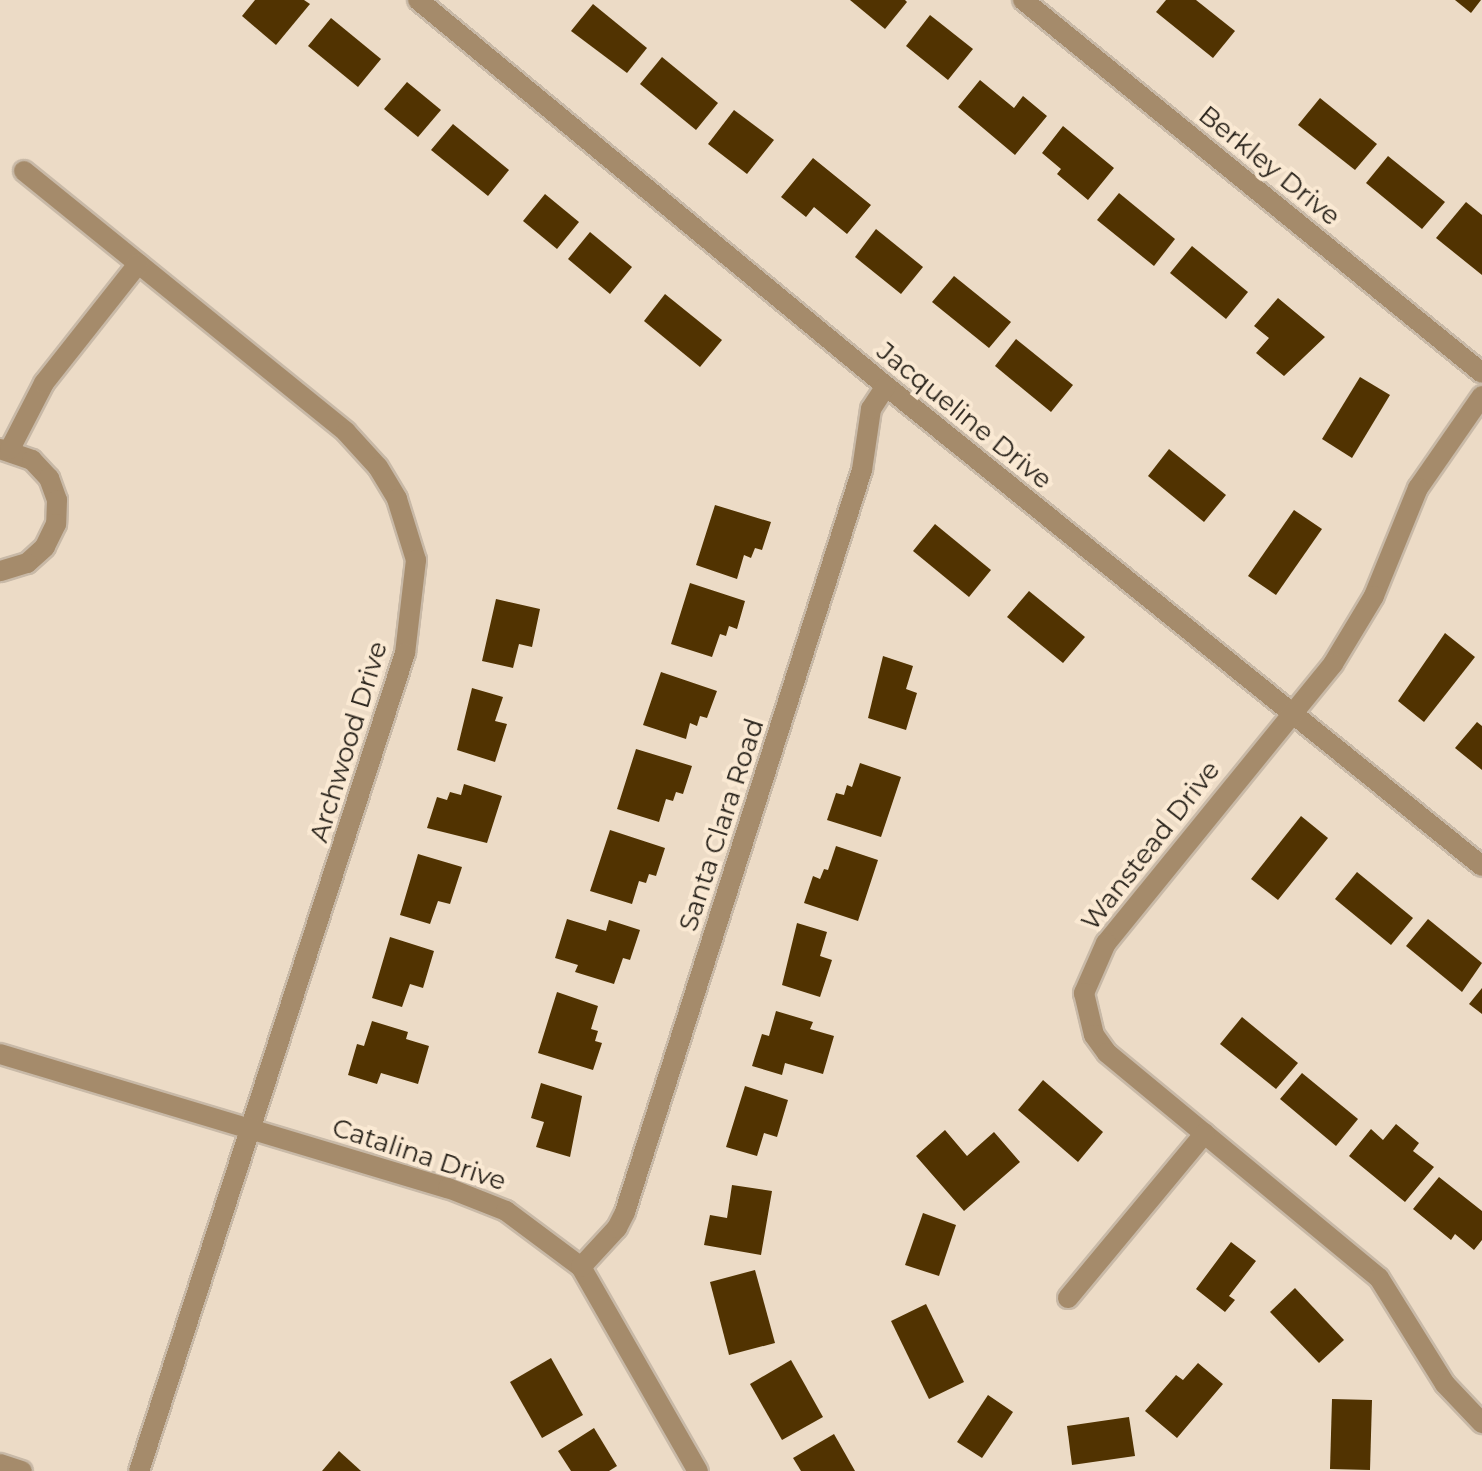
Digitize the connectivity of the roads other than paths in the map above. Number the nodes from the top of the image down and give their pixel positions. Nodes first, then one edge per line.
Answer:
1 (418, 0) edge
2 (1023, 0) edge
3 (24, 171) dead end
4 (138, 264) junction
5 (1482, 373) edge
6 (886, 386) junction
7 (1482, 396) edge
8 (5, 449) edge
9 (0, 571) edge
10 (1293, 712) junction
11 (1482, 866) edge
12 (0, 1054) edge
13 (253, 1128) junction
14 (1205, 1133) junction
15 (581, 1267) junction
16 (1068, 1298) dead end
17 (1482, 1423) edge
18 (0, 1464) edge
19 (22, 1471) edge
20 (139, 1471) edge
21 (698, 1471) edge

1 - 6 street, Jacqueline Drive
2 - 5 street, Berkley Drive
3 - 4 street, Archwood Drive
4 - 8 street
4 - 13 street, Archwood Drive
6 - 10 street, Jacqueline Drive
6 - 15 street, Santa Clara Road
7 - 10 street, Wanstead Drive
8 - 9 street
10 - 11 street, Jacqueline Drive
10 - 14 street, Wanstead Drive
12 - 13 street, Catalina Drive
13 - 15 street, Catalina Drive
13 - 20 street, Archwood Drive
14 - 16 street
14 - 17 street, Wanstead Drive
15 - 21 street, Catalina Drive
18 - 19 street

